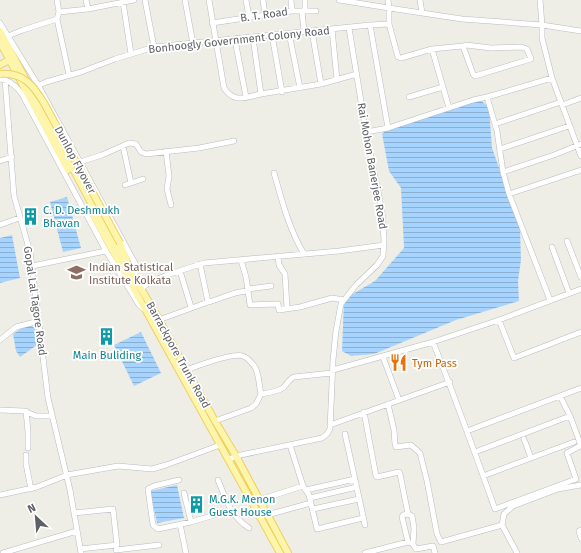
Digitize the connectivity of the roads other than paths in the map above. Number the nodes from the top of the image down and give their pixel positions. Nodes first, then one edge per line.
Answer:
1 (57, 0) edge
2 (86, 0) edge
3 (134, 0) edge
4 (145, 0) edge
5 (185, 0) edge
6 (209, 0) edge
7 (246, 0) edge
8 (263, 0) edge
9 (291, 0) edge
10 (305, 0) edge
11 (339, 0) edge
12 (388, 0) edge
13 (420, 0) edge
14 (540, 0) edge
15 (123, 2) junction
16 (88, 8) junction
17 (389, 10) junction
18 (292, 11) junction
19 (303, 11) junction
20 (316, 11) dead end
21 (59, 12) junction
22 (422, 13) junction
23 (265, 16) junction
24 (249, 17) junction
25 (58, 19) junction
26 (390, 22) junction
27 (0, 23) edge
28 (212, 23) junction
29 (370, 25) junction
30 (542, 27) junction
31 (349, 28) junction
32 (332, 29) junction
33 (0, 31) edge
34 (312, 31) junction
35 (581, 31) edge
36 (304, 32) junction
37 (289, 33) junction
38 (272, 35) junction
39 (8, 36) junction
40 (254, 38) junction
41 (235, 40) junction
42 (215, 41) junction
43 (0, 42) edge
44 (193, 44) junction
45 (463, 46) junction
46 (154, 47) junction
47 (432, 49) junction
48 (131, 54) junction
49 (12, 59) junction
50 (0, 65) edge
51 (17, 68) junction
52 (69, 74) junction
53 (357, 74) junction
54 (1, 77) edge
55 (552, 78) junction
56 (337, 80) junction
57 (321, 84) junction
58 (38, 86) junction
59 (443, 87) junction
60 (300, 88) junction
61 (31, 89) junction
62 (282, 92) junction
63 (261, 94) junction
64 (246, 97) junction
65 (409, 97) dead end
66 (487, 97) junction
67 (581, 98) edge
68 (562, 103) junction
69 (449, 108) junction
70 (495, 124) junction
71 (569, 126) junction
72 (388, 128) junction
73 (366, 132) junction
74 (234, 141) dead end
75 (579, 144) edge
76 (123, 146) junction
77 (500, 149) junction
78 (166, 151) junction
79 (12, 156) junction
80 (581, 156) edge
81 (0, 161) edge
82 (80, 162) junction
83 (581, 170) edge
84 (503, 172) junction
85 (274, 173) dead end
86 (143, 179) dead end
87 (131, 182) junction
88 (125, 185) dead end
89 (509, 194) junction
90 (172, 205) dead end
91 (19, 218) junction
92 (0, 225) edge
93 (567, 241) dead end
94 (384, 245) junction
95 (552, 247) dead end
96 (106, 251) junction
97 (304, 254) junction
98 (278, 256) junction
99 (241, 260) junction
100 (200, 264) junction
101 (32, 266) junction
102 (129, 269) junction
103 (180, 271) junction
104 (581, 277) edge
105 (135, 278) junction
106 (270, 286) dead end
107 (141, 289) junction
108 (581, 289) edge
109 (248, 290) junction
110 (569, 293) junction
111 (344, 300) junction
112 (550, 300) junction
113 (208, 302) junction
114 (191, 307) junction
115 (287, 308) junction
116 (145, 309) junction
117 (159, 319) junction
118 (498, 320) junction
119 (39, 321) junction
120 (152, 322) junction
121 (581, 332) edge
122 (0, 340) edge
123 (433, 342) junction
124 (383, 357) junction
125 (186, 370) junction
126 (332, 371) junction
127 (450, 382) junction
128 (580, 388) edge
129 (261, 394) junction
130 (560, 396) junction
131 (581, 396) edge
132 (399, 400) junction
133 (388, 404) junction
134 (0, 410) edge
135 (26, 411) junction
136 (364, 412) junction
137 (52, 416) junction
138 (570, 416) junction
139 (215, 421) junction
140 (330, 425) junction
141 (467, 431) junction
142 (345, 434) dead end
143 (524, 440) dead end
144 (574, 442) dead end
145 (220, 445) junction
146 (290, 445) junction
147 (28, 448) dead end
148 (475, 452) junction
149 (26, 455) dead end
150 (236, 456) junction
151 (531, 458) junction
152 (228, 460) junction
153 (67, 475) junction
154 (483, 476) junction
155 (355, 479) junction
156 (180, 480) dead end
157 (218, 480) dead end
158 (581, 485) edge
159 (357, 487) junction
160 (304, 488) junction
161 (30, 489) junction
162 (184, 493) dead end
163 (0, 495) edge
164 (359, 499) junction
165 (259, 500) junction
166 (310, 500) junction
167 (313, 509) junction
168 (231, 510) junction
169 (74, 513) junction
170 (408, 514) junction
171 (267, 515) junction
172 (363, 518) junction
173 (191, 522) junction
174 (180, 524) junction
175 (365, 525) dead end
176 (502, 525) junction
177 (249, 528) dead end
178 (581, 530) edge
179 (77, 531) junction
180 (581, 538) edge
181 (411, 543) junction
182 (159, 545) dead end
183 (116, 549) edge
184 (81, 551) edge
185 (417, 551) edge
186 (3, 553) edge
187 (186, 553) edge
188 (280, 553) edge
189 (288, 553) edge
190 (369, 553) edge
191 (435, 553) edge
192 (517, 553) edge

1 - 21 street
2 - 16 street
3 - 15 street
4 - 46 street
5 - 44 street
6 - 28 street
7 - 24 street
8 - 23 street
9 - 18 street
10 - 19 street
11 - 17 street
12 - 17 street
13 - 22 street
14 - 30 street
15 - 16 street
15 - 48 street
16 - 21 street
17 - 22 street
17 - 26 street
18 - 19 street, B. T. Road
18 - 23 street, B. T. Road
19 - 20 street, B. T. Road
19 - 36 street
21 - 25 street
22 - 30 street
23 - 24 street, B. T. Road
24 - 28 street, B. T. Road
25 - 39 street
25 - 52 street
26 - 29 street, Bonhoogly Government Colony Road
26 - 47 street
27 - 39 street
28 - 42 street
29 - 31 street, Bonhoogly Government Colony Road
29 - 72 street
30 - 35 street
30 - 55 street
31 - 32 street, Bonhoogly Government Colony Road
31 - 53 street, Rai Mohon Banerjee Road
32 - 34 street, Bonhoogly Government Colony Road
32 - 56 street
33 - 49 main road, Barrackpore Trunk Road
34 - 36 street, Bonhoogly Government Colony Road
34 - 57 street
36 - 37 street, Bonhoogly Government Colony Road
37 - 38 street, Bonhoogly Government Colony Road
37 - 60 street
38 - 40 street, Bonhoogly Government Colony Road
38 - 62 street
39 - 58 street
40 - 41 street, Bonhoogly Government Colony Road
40 - 63 street
41 - 42 street, Bonhoogly Government Colony Road
41 - 64 street
42 - 44 street, Bonhoogly Government Colony Road
42 - 64 street
43 - 49 main road, Barrackpore Trunk Road
44 - 46 street, Bonhoogly Government Colony Road
45 - 45 street
45 - 47 street
46 - 48 street, Bonhoogly Government Colony Road
47 - 59 street
48 - 52 street, Bonhoogly Government Colony Road
49 - 50 main road
49 - 51 main road, Barrackpore Trunk Road
51 - 54 main road
51 - 61 main road, Barrackpore Trunk Road
51 - 116 main road, Barrackpore Trunk Road
52 - 58 street, Bonhoogly Government Colony Road
53 - 56 street
53 - 73 street, Rai Mohon Banerjee Road
54 - 79 street, Gopal Lal Tagore Road
54 - 96 street
54 - 102 main road, Dunlop Flyover, bridge
55 - 66 street
55 - 68 street
56 - 57 street
57 - 60 street
58 - 61 street, Bonhoogly Government Colony Road
58 - 82 street
59 - 65 street
59 - 69 street
60 - 62 street
61 - 102 main road, Barrackpore Trunk Road
62 - 63 street
63 - 64 street
66 - 69 street
66 - 70 street
67 - 68 street
68 - 70 street
68 - 71 street
69 - 72 street
70 - 77 street
71 - 75 street
71 - 77 street
72 - 73 street
73 - 94 street, Rai Mohon Banerjee Road
74 - 78 street
75 - 80 street
75 - 84 street
76 - 78 street
76 - 82 street
76 - 87 street
77 - 84 street
78 - 90 street
79 - 81 street
79 - 91 street, Gopal Lal Tagore Road
82 - 105 street
83 - 89 street
84 - 89 street
85 - 97 street
86 - 87 street
87 - 88 street
89 - 112 street
91 - 92 street
91 - 101 street, Gopal Lal Tagore Road
93 - 104 street
94 - 97 street
94 - 111 street, Rai Mohon Banerjee Road
95 - 110 street
96 - 101 street
96 - 116 street
97 - 98 street
98 - 99 street
98 - 115 street
99 - 100 street
99 - 109 street
100 - 103 street
100 - 113 street
101 - 119 street, Gopal Lal Tagore Road
102 - 105 main road, Barrackpore Trunk Road
103 - 107 street
103 - 114 street
105 - 107 main road, Barrackpore Trunk Road
106 - 109 street
107 - 117 main road, Barrackpore Trunk Road
108 - 110 street
109 - 113 street
109 - 115 street
110 - 112 street
111 - 115 street
111 - 126 street, Rai Mohon Banerjee Road
112 - 118 street
113 - 114 street
114 - 117 street
116 - 120 main road, Barrackpore Trunk Road
117 - 120 street
117 - 125 main road, Barrackpore Trunk Road
118 - 121 street
118 - 123 street
119 - 122 street
119 - 137 street, Gopal Lal Tagore Road
120 - 145 main road, Barrackpore Trunk Road
123 - 124 street
123 - 127 street
124 - 126 street
124 - 132 street
125 - 129 street
125 - 139 main road, Barrackpore Trunk Road
126 - 129 street
126 - 140 street, Rai Mohon Banerjee Road
127 - 132 street
127 - 141 street
128 - 130 street
128 - 131 street
129 - 139 street
130 - 138 street
130 - 141 street
132 - 133 street
133 - 136 street
133 - 176 street
134 - 135 street
135 - 137 street
135 - 147 street
136 - 140 street
136 - 170 street
137 - 153 street, Gopal Lal Tagore Road
138 - 148 street
138 - 154 street
139 - 150 main road, Barrackpore Trunk Road
140 - 146 street
141 - 148 street
142 - 155 street
143 - 151 street
144 - 151 street
145 - 152 main road, Barrackpore Trunk Road
145 - 153 street
146 - 150 street
146 - 160 street
148 - 154 street
149 - 161 street
150 - 152 street
150 - 165 main road, Barrackpore Trunk Road
151 - 154 street
152 - 188 main road, Barrackpore Trunk Road
153 - 161 street
153 - 169 street, Gopal Lal Tagore Road
155 - 159 street
155 - 160 street
156 - 174 street
157 - 168 street
158 - 176 street
159 - 164 street
159 - 166 street
160 - 165 street
160 - 166 street
161 - 163 street
162 - 173 street
164 - 167 street
164 - 172 street
165 - 171 main road, Barrackpore Trunk Road
166 - 167 street
166 - 171 street
167 - 172 street
168 - 173 street
168 - 177 street
169 - 179 street, Gopal Lal Tagore Road
169 - 183 street
170 - 181 street
170 - 181 street
171 - 189 main road, Barrackpore Trunk Road
172 - 175 street
173 - 174 street
174 - 187 street
176 - 192 street
178 - 180 street
179 - 184 street, Gopal Lal Tagore Road
179 - 186 street
181 - 185 street
181 - 190 street
182 - 183 street
183 - 184 street
185 - 191 street

